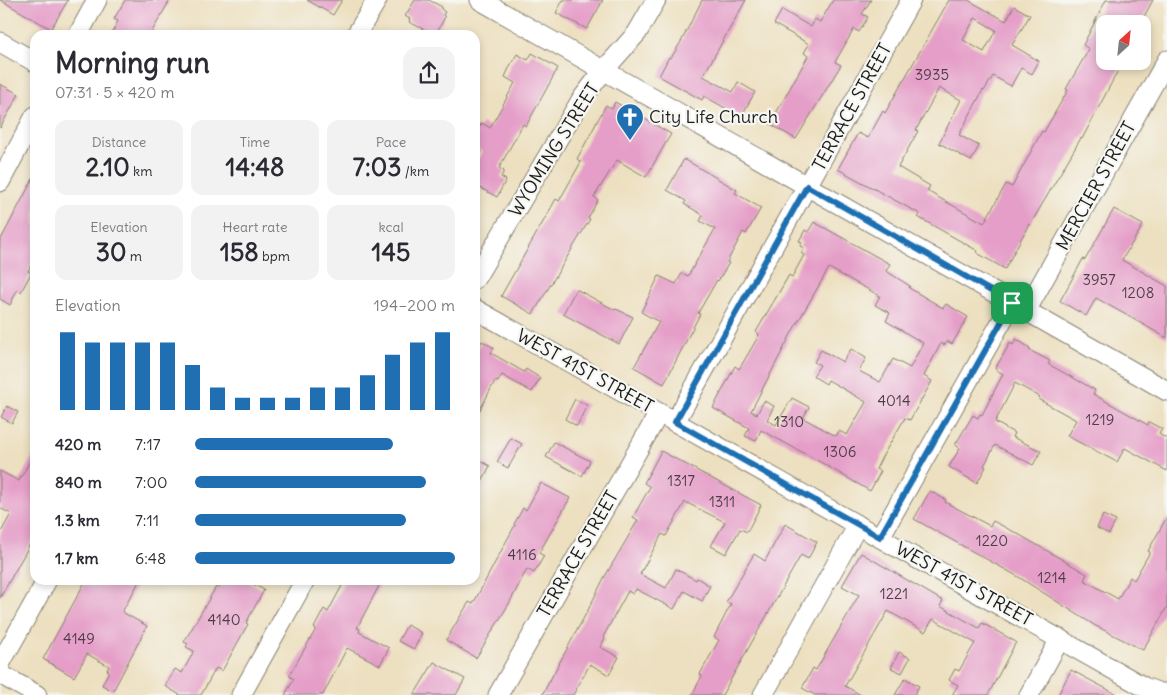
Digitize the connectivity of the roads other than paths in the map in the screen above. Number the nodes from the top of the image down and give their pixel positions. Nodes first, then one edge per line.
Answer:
1 (97, 0) edge
2 (377, 0) edge
3 (480, 0) edge
4 (656, 0) edge
5 (911, 0) edge
6 (81, 30) edge
7 (359, 30) edge
8 (0, 42) edge
9 (30, 59) edge
10 (1167, 60) edge
11 (604, 70) junction
12 (30, 125) edge
13 (0, 182) edge
14 (807, 186) junction
15 (480, 271) edge
16 (1019, 307) junction
17 (480, 312) edge
18 (1167, 392) edge
19 (667, 418) junction
20 (858, 525) junction
21 (880, 537) junction
22 (44, 585) edge
23 (302, 585) edge
24 (1060, 639) junction
25 (0, 664) edge
26 (0, 674) edge
27 (1165, 689) edge
28 (37, 695) edge
29 (241, 695) edge
30 (498, 695) edge
31 (763, 695) edge
32 (1029, 695) edge

1 - 6 street
2 - 7 street
3 - 11 street
4 - 11 street, WYOMING STREET
5 - 14 street, TERRACE STREET
8 - 9 street
10 - 16 street, MERCIER STREET
11 - 14 street
11 - 15 street, WYOMING STREET
12 - 13 street
14 - 16 street
14 - 19 street, TERRACE STREET
16 - 18 street
16 - 21 street, MERCIER STREET
17 - 19 street, WEST 41ST STREET
19 - 20 street, WEST 41ST STREET
19 - 30 street, TERRACE STREET
20 - 21 street, WEST 41ST STREET
20 - 31 street
21 - 24 street, WEST 41ST STREET
22 - 25 street
23 - 29 street
24 - 27 street, WEST 41ST STREET
24 - 32 street
26 - 28 street

